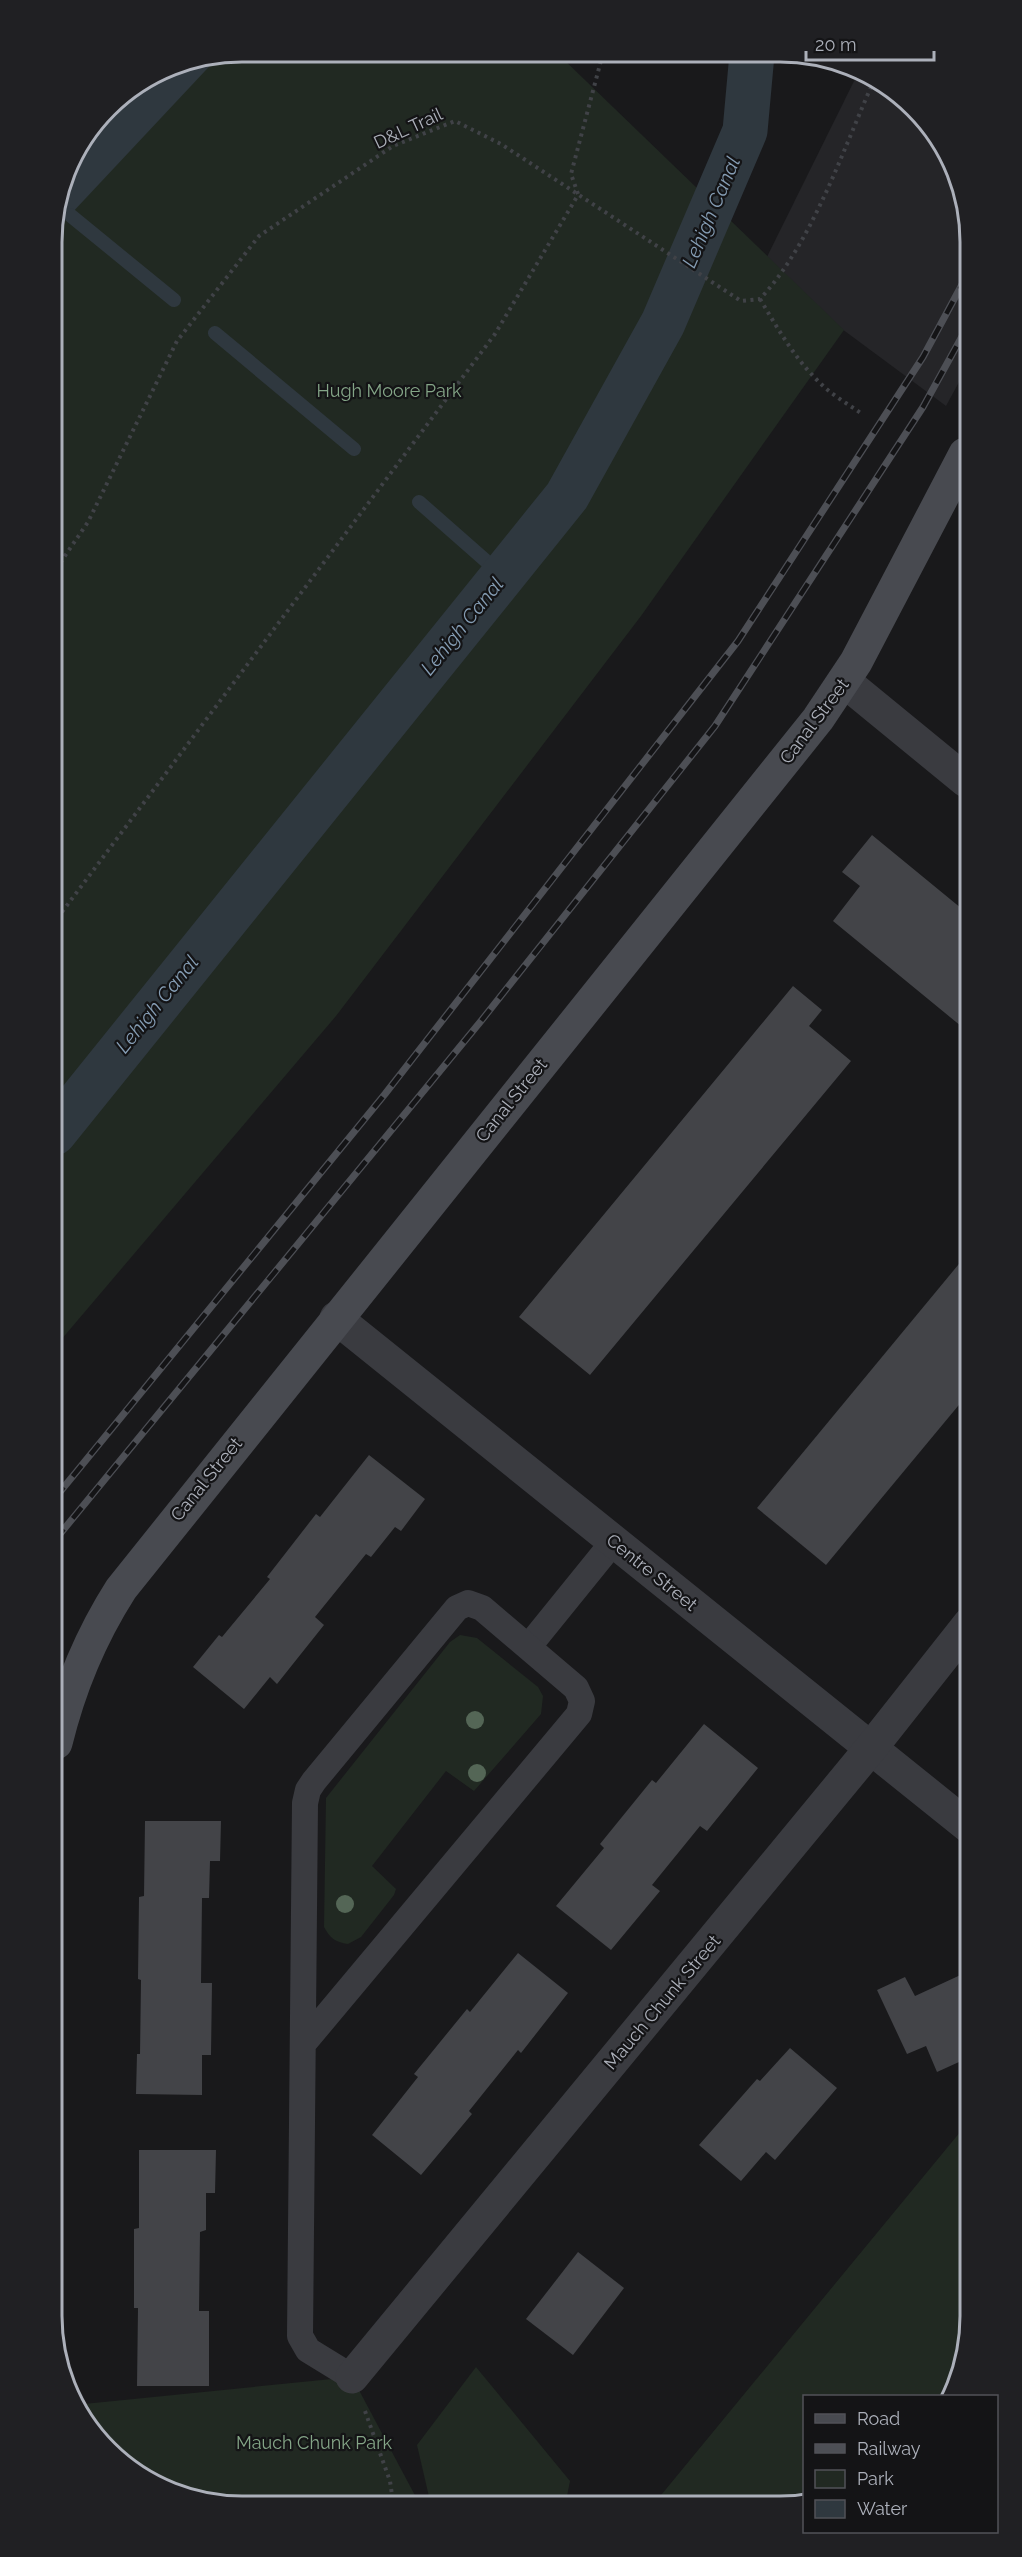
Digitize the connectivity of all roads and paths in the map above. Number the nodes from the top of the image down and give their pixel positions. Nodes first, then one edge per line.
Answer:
1 (601, 62) edge
2 (871, 86) edge
3 (578, 195) junction
4 (760, 299) junction
5 (862, 414) dead end
6 (960, 463) edge
7 (62, 560) edge
8 (844, 681) junction
9 (960, 776) edge
10 (62, 912) edge
11 (336, 1318) junction
12 (614, 1541) junction
13 (960, 1635) edge
14 (529, 1646) junction
15 (62, 1724) edge
16 (871, 1748) junction
17 (960, 1820) edge
18 (303, 2044) junction
19 (352, 2377) junction
20 (392, 2496) edge

1 - 3 path
2 - 4 path
3 - 4 path, D&L Trail
3 - 7 path, D&L Trail
3 - 10 path
4 - 5 path
6 - 8 street, Canal Street
8 - 9 street
8 - 11 street, Canal Street
11 - 12 street, Centre Street
11 - 15 street, Canal Street
12 - 14 lane
12 - 16 street, Centre Street
13 - 16 street, Mauch Chunk Street
14 - 18 lane
14 - 18 lane
16 - 17 street, Centre Street
16 - 19 street, Mauch Chunk Street
18 - 19 lane
19 - 20 path

